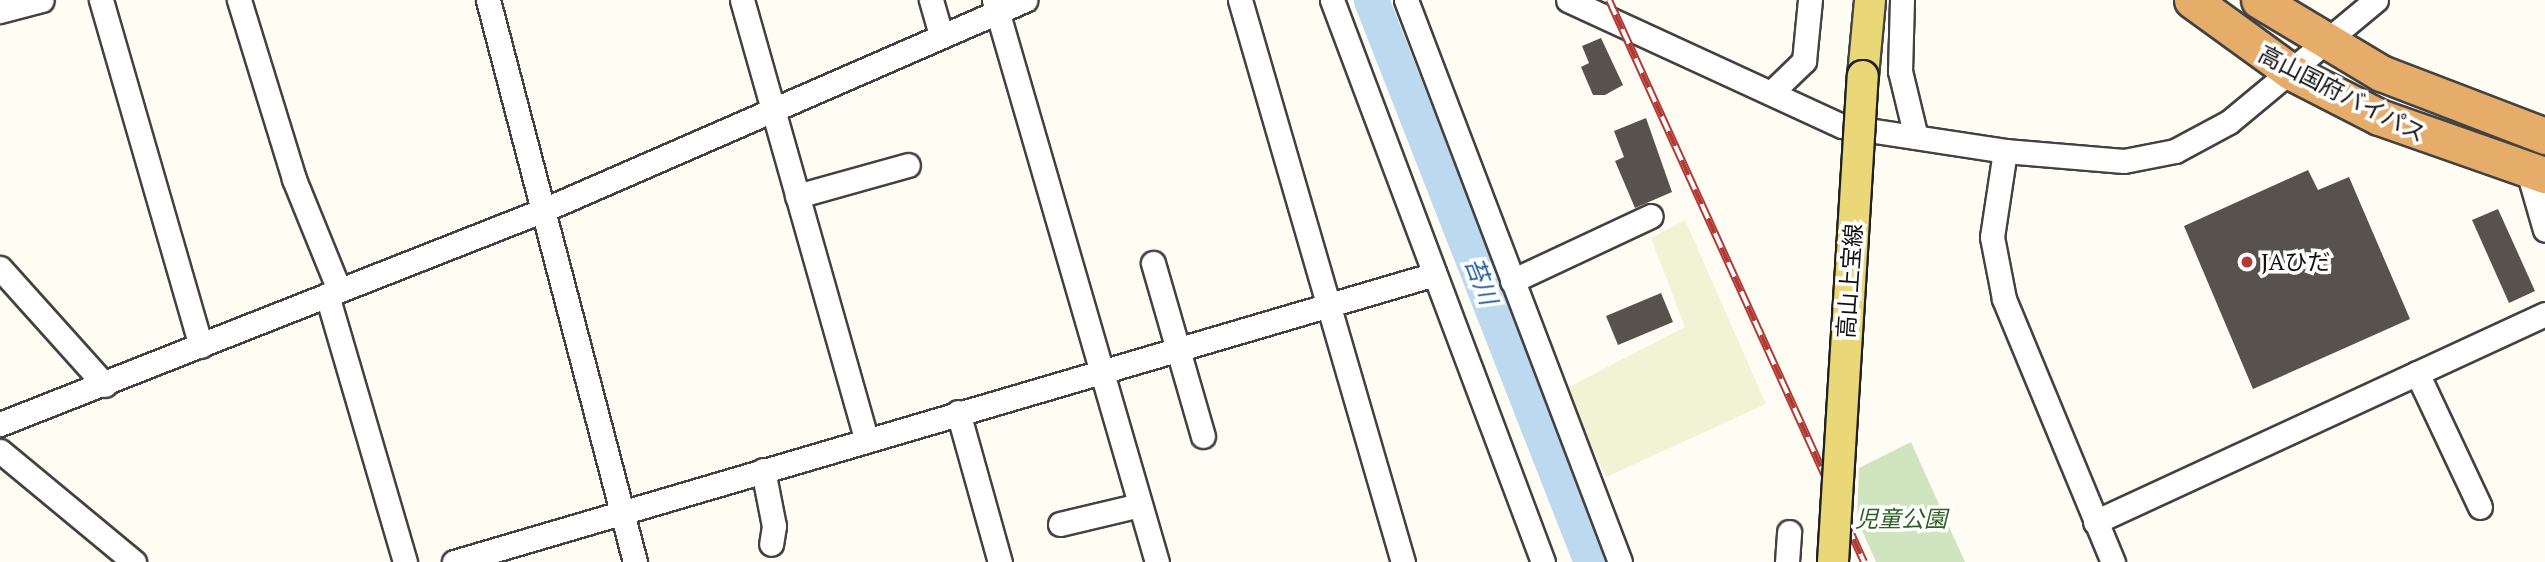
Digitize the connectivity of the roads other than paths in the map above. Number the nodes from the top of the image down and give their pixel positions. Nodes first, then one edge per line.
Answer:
1 (42, 0) edge
2 (101, 0) edge
3 (239, 0) edge
4 (488, 0) edge
5 (742, 0) edge
6 (931, 0) edge
7 (1025, 0) edge
8 (1240, 0) edge
9 (1332, 0) edge
10 (1406, 0) edge
11 (1568, 0) edge
12 (1810, 0) edge
13 (1870, 0) edge
14 (1902, 0) edge
15 (2192, 0) edge
16 (2259, 0) edge
17 (2376, 0) edge
18 (996, 6) edge
19 (0, 11) edge
20 (941, 36) junction
21 (2325, 44) junction
22 (2291, 72) junction
23 (1774, 90) junction
24 (772, 109) junction
25 (2545, 136) edge
26 (1916, 137) junction
27 (2005, 151) junction
28 (908, 165) dead end
29 (2536, 173) edge
30 (797, 196) junction
31 (546, 209) junction
32 (1651, 216) dead end
33 (2545, 230) edge
34 (1153, 263) dead end
35 (0, 268) edge
36 (1436, 274) junction
37 (1512, 281) junction
38 (333, 293) junction
39 (1327, 305) junction
40 (2545, 314) edge
41 (201, 346) junction
42 (1177, 349) junction
43 (1102, 371) junction
44 (2417, 373) junction
45 (105, 385) junction
46 (958, 412) junction
47 (0, 424) edge
48 (1203, 436) dead end
49 (867, 440) junction
50 (0, 451) edge
51 (763, 471) junction
52 (1140, 505) junction
53 (2480, 507) dead end
54 (620, 512) junction
55 (2095, 522) junction
56 (1060, 524) dead end
57 (1789, 532) dead end
58 (771, 544) dead end
59 (134, 562) edge
60 (405, 562) edge
61 (454, 562) edge
62 (635, 562) edge
63 (1000, 562) edge
64 (1157, 562) edge
65 (1403, 562) edge
66 (1543, 562) edge
67 (1620, 562) edge
68 (1787, 562) edge
69 (1833, 562) edge
70 (2113, 562) edge

1 - 19 street
2 - 41 street
3 - 38 street
4 - 31 street
5 - 24 street
6 - 20 street
7 - 18 street
8 - 39 street
9 - 36 street
10 - 37 street
11 - 23 street
12 - 23 street
13 - 69 main road, 高山上宝線, bridge
14 - 26 street
15 - 22 highway, 高山国府バイパス
16 - 21 highway, 高山国府バイパス
17 - 21 street
18 - 20 street
18 - 43 street
20 - 24 street
21 - 22 street
21 - 25 highway, 高山国府バイパス
22 - 27 street
22 - 29 highway, 高山国府バイパス
23 - 26 street
24 - 30 street
24 - 31 street
26 - 27 street
27 - 55 street
28 - 30 street
29 - 33 street
30 - 49 street
31 - 38 street
31 - 54 street
32 - 37 street
34 - 42 street
35 - 45 street
36 - 39 street
36 - 66 street
37 - 67 street
38 - 41 street
38 - 60 street
39 - 42 street
39 - 65 street
40 - 44 street
41 - 45 street
42 - 43 street
42 - 48 street
43 - 46 street
43 - 52 street
44 - 53 street
44 - 55 street
45 - 47 street
46 - 49 street
46 - 63 street
49 - 51 street
50 - 59 street
51 - 54 street
51 - 58 street
52 - 56 street
52 - 64 street
54 - 61 street
54 - 62 street
55 - 70 street
57 - 68 street

